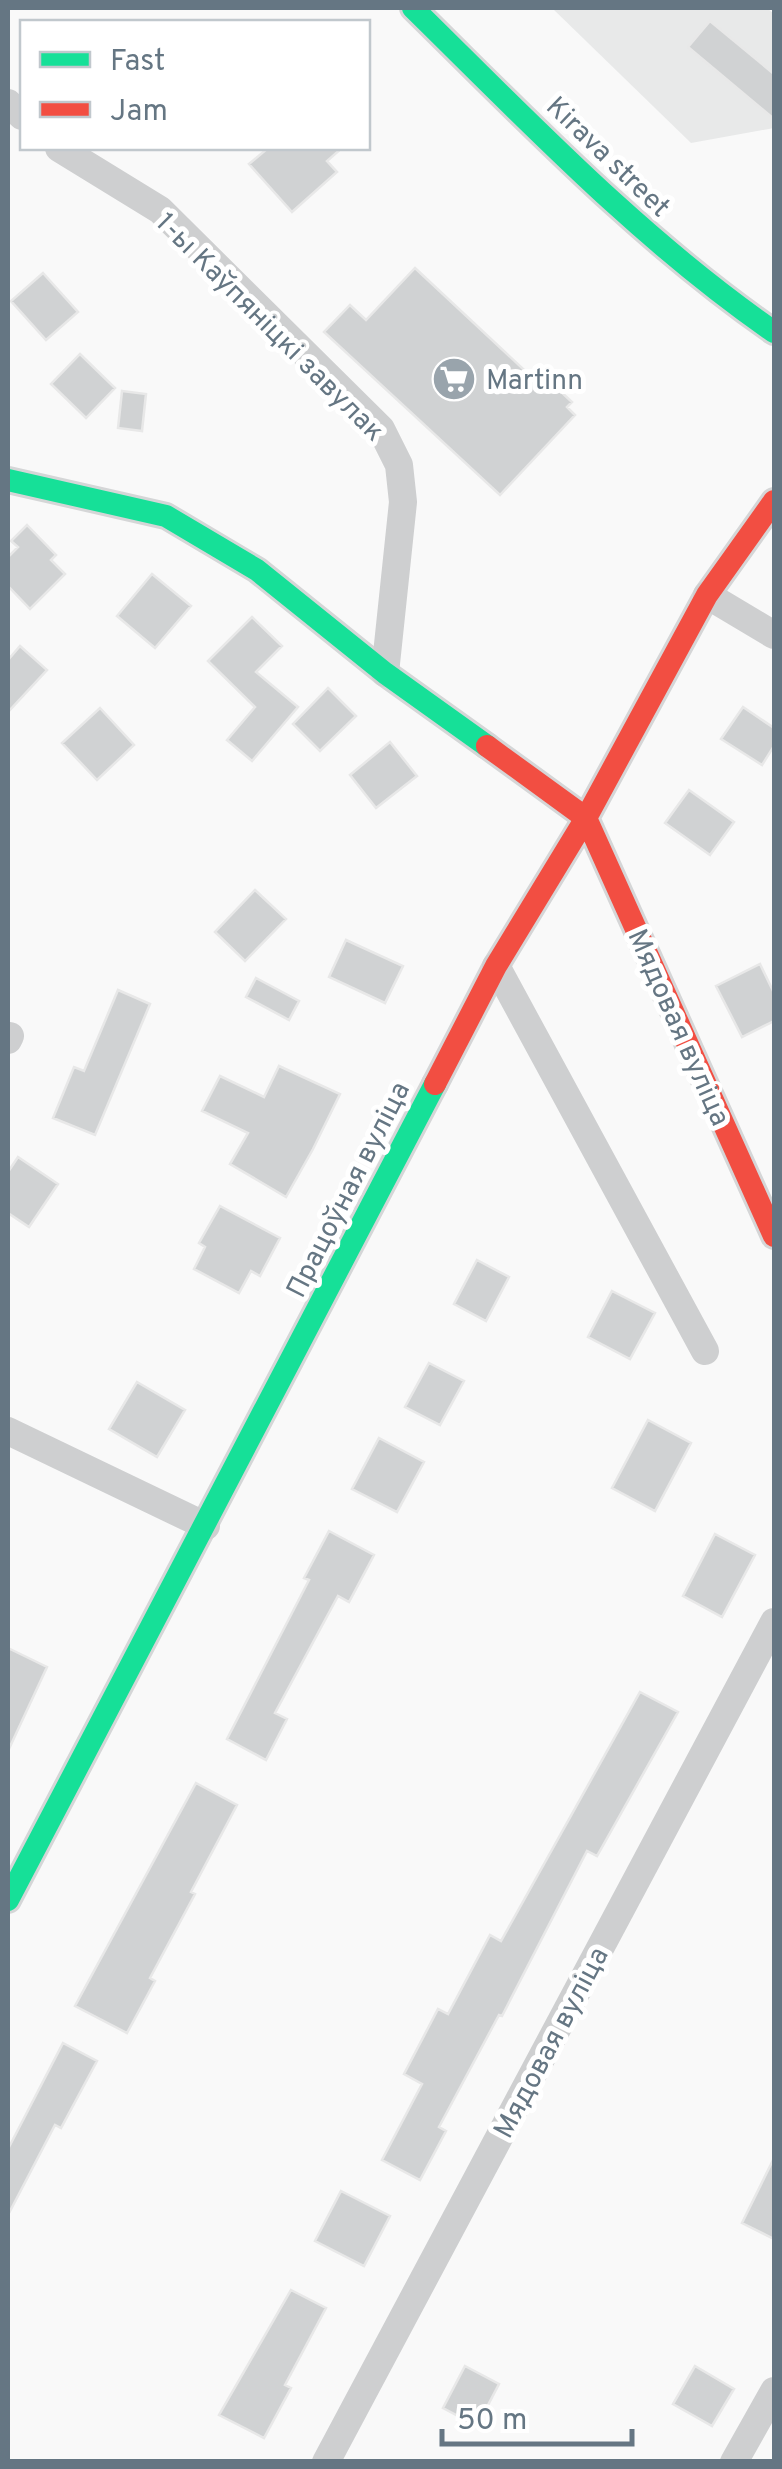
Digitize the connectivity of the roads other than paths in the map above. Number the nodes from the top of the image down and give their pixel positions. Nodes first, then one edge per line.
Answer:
1 (413, 8) edge
2 (62, 150) edge
3 (774, 332) edge
4 (8, 480) edge
5 (767, 509) edge
6 (707, 595) junction
7 (774, 635) edge
8 (385, 673) junction
9 (586, 818) junction
10 (496, 966) junction
11 (774, 1236) edge
12 (705, 1351) dead end
13 (8, 1431) edge
14 (206, 1526) junction
15 (774, 1622) edge
16 (8, 1900) edge
17 (774, 2391) edge
18 (326, 2462) edge
19 (734, 2462) edge

1 - 3 street, Kirava street
2 - 8 street, 1-ы Каўпяніцкі завулак
4 - 8 street
5 - 6 street, Працоўная вуліца
6 - 7 street
6 - 9 street, Працоўная вуліца
8 - 9 street
9 - 10 street, Працоўная вуліца
9 - 11 street, Мядовая вуліца
10 - 12 street
10 - 14 street, Працоўная вуліца
13 - 14 street
14 - 16 street, Працоўная вуліца
15 - 18 street, Мядовая вуліца
17 - 19 street

